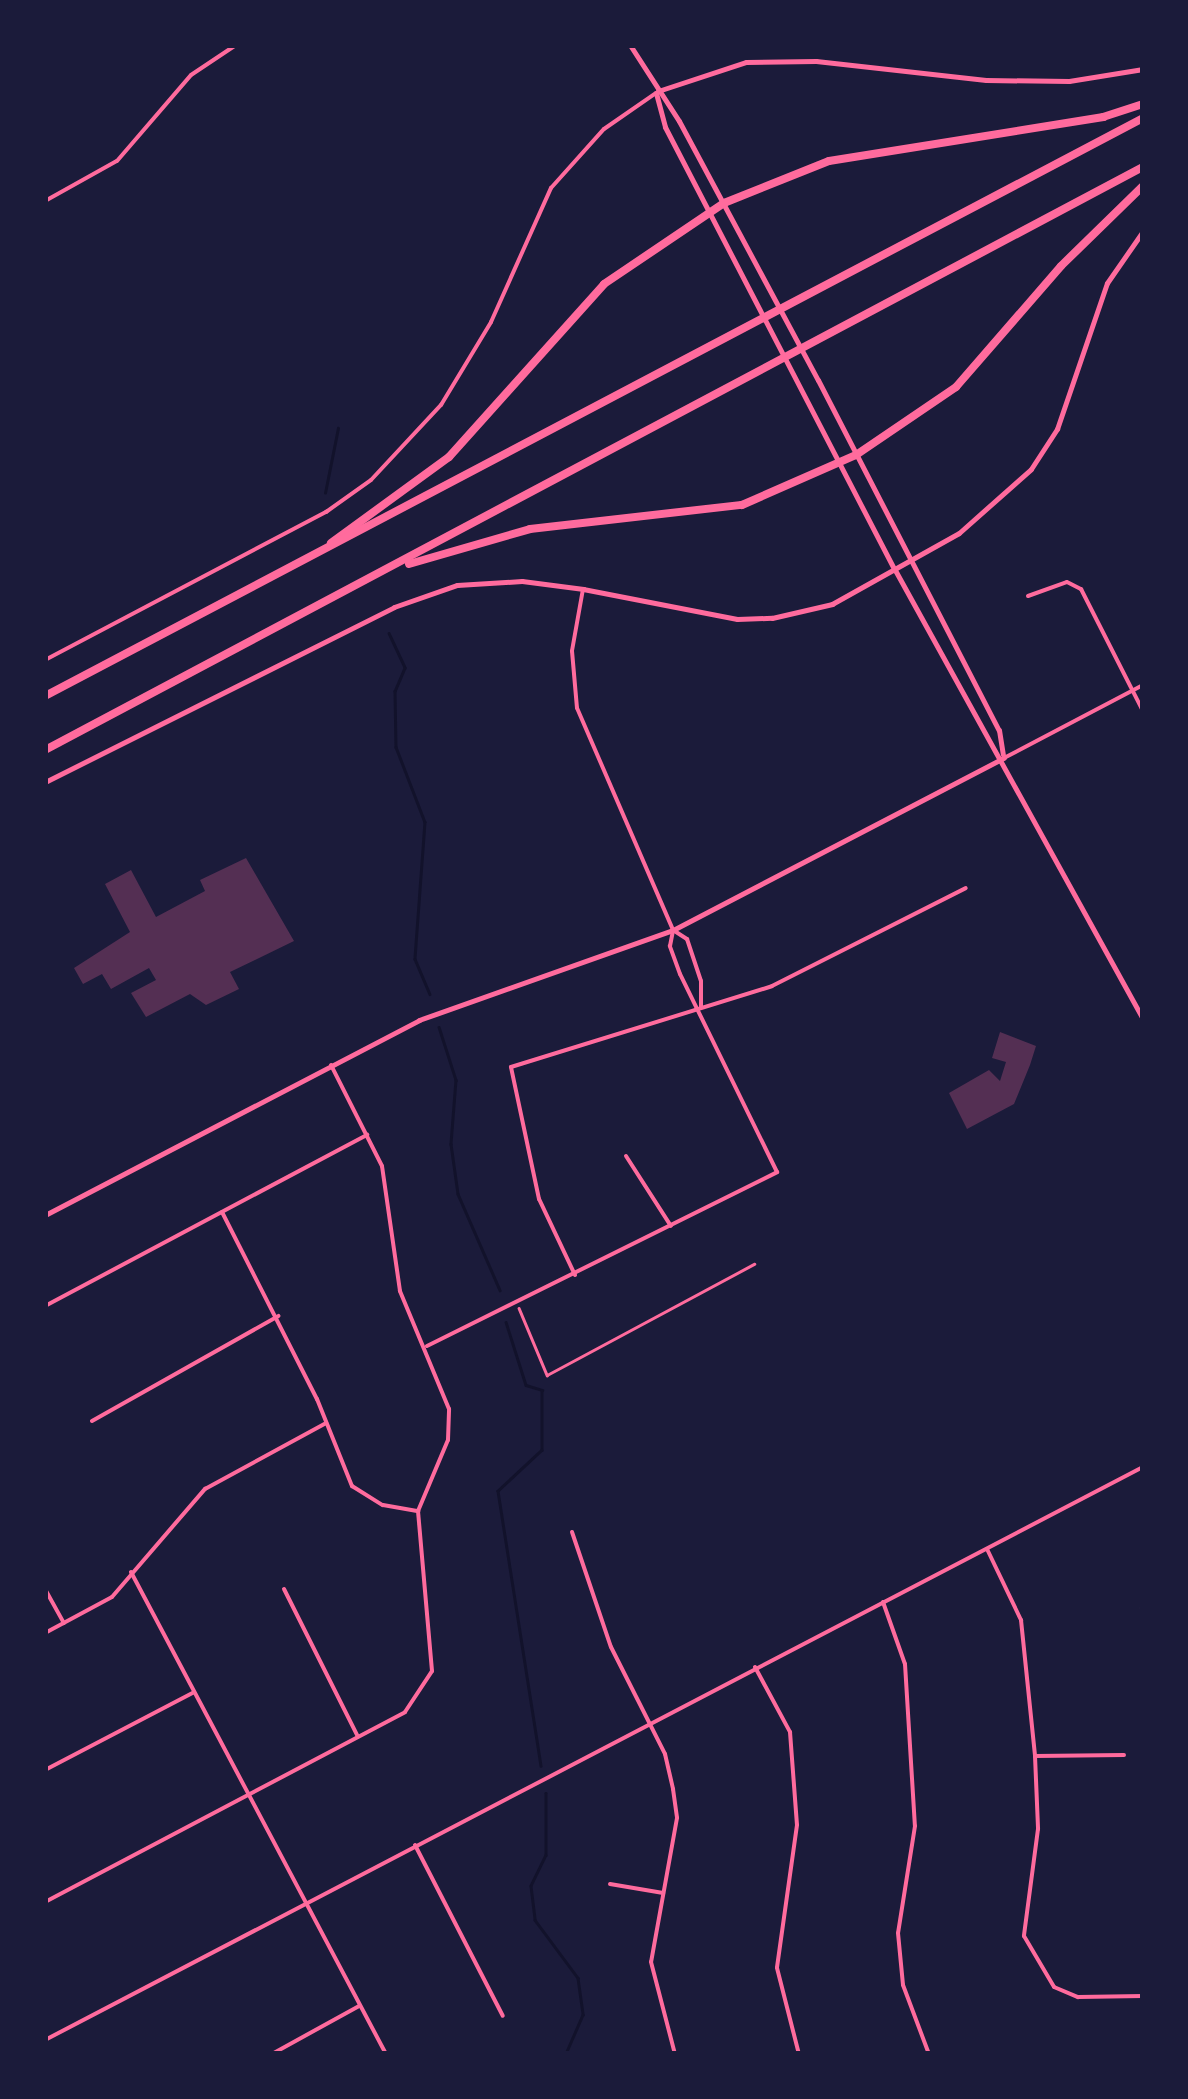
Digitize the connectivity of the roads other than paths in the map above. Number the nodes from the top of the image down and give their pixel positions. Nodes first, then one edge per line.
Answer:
1 (236, 45) edge
2 (630, 45) edge
3 (1143, 69) edge
4 (656, 92) junction
5 (1143, 104) edge
6 (1143, 118) edge
7 (1143, 167) edge
8 (1143, 186) edge
9 (45, 201) edge
10 (724, 203) junction
11 (709, 212) junction
12 (1143, 231) edge
13 (856, 455) junction
14 (841, 463) junction
15 (329, 547) junction
16 (910, 561) junction
17 (895, 570) junction
18 (583, 589) junction
19 (346, 592) junction
20 (1028, 596) dead end
21 (45, 660) edge
22 (1143, 685) edge
23 (1132, 691) junction
24 (45, 696) edge
25 (1143, 712) edge
26 (45, 750) edge
27 (1004, 758) junction
28 (45, 782) edge
29 (966, 888) dead end
30 (673, 930) junction
31 (701, 1007) junction
32 (1143, 1019) edge
33 (331, 1065) junction
34 (367, 1135) junction
35 (626, 1156) dead end
36 (222, 1212) junction
37 (45, 1215) edge
38 (671, 1226) junction
39 (575, 1275) junction
40 (45, 1306) edge
41 (278, 1316) junction
42 (427, 1346) junction
43 (92, 1421) dead end
44 (326, 1423) junction
45 (1143, 1467) edge
46 (418, 1511) junction
47 (572, 1532) dead end
48 (987, 1548) junction
49 (131, 1572) junction
50 (45, 1589) edge
51 (284, 1589) dead end
52 (883, 1602) junction
53 (64, 1623) junction
54 (45, 1633) edge
55 (755, 1667) junction
56 (194, 1692) junction
57 (649, 1723) junction
58 (358, 1737) junction
59 (1124, 1755) dead end
60 (1036, 1756) junction
61 (45, 1770) edge
62 (250, 1794) junction
63 (415, 1846) junction
64 (610, 1884) dead end
65 (662, 1893) junction
66 (305, 1901) junction
67 (45, 1902) edge
68 (1143, 1996) edge
69 (359, 2006) junction
70 (503, 2016) dead end
71 (45, 2040) edge
72 (272, 2054) edge
73 (386, 2054) edge
74 (674, 2054) edge
75 (799, 2054) edge
76 (929, 2054) edge

1 - 9 street
2 - 4 street
3 - 4 street
4 - 10 street
4 - 11 street
4 - 21 street
5 - 10 highway
6 - 15 highway
7 - 19 highway
8 - 13 highway
10 - 11 highway
10 - 13 street
11 - 14 street
11 - 15 highway
12 - 16 street
13 - 14 highway
13 - 16 street
14 - 17 street
14 - 19 highway
15 - 24 highway
16 - 17 street
16 - 27 street
17 - 18 street
17 - 27 street
18 - 28 street
18 - 30 street
19 - 26 highway
20 - 23 street
22 - 23 street
23 - 25 street
23 - 27 street
27 - 30 street
27 - 32 street
29 - 31 street
30 - 31 street
30 - 31 street
30 - 33 street
31 - 38 street
31 - 39 street
33 - 34 street
33 - 37 street
34 - 36 street
34 - 42 street
35 - 38 street
36 - 40 street
36 - 41 street
38 - 39 street
39 - 42 street
41 - 43 street
41 - 44 street
42 - 46 street
44 - 46 street
44 - 49 street
45 - 48 street
46 - 58 street
47 - 57 street
48 - 52 street
48 - 60 street
49 - 53 street
49 - 56 street
50 - 53 street
51 - 58 street
52 - 55 street
52 - 76 street
53 - 54 street
55 - 57 street
55 - 75 street
56 - 61 street
56 - 62 street
57 - 63 street
57 - 65 street
58 - 62 street
59 - 60 street
60 - 68 street
62 - 66 street
62 - 67 street
63 - 66 street
63 - 70 street
64 - 65 street
65 - 74 street
66 - 69 street
66 - 71 street
69 - 72 street
69 - 73 street

